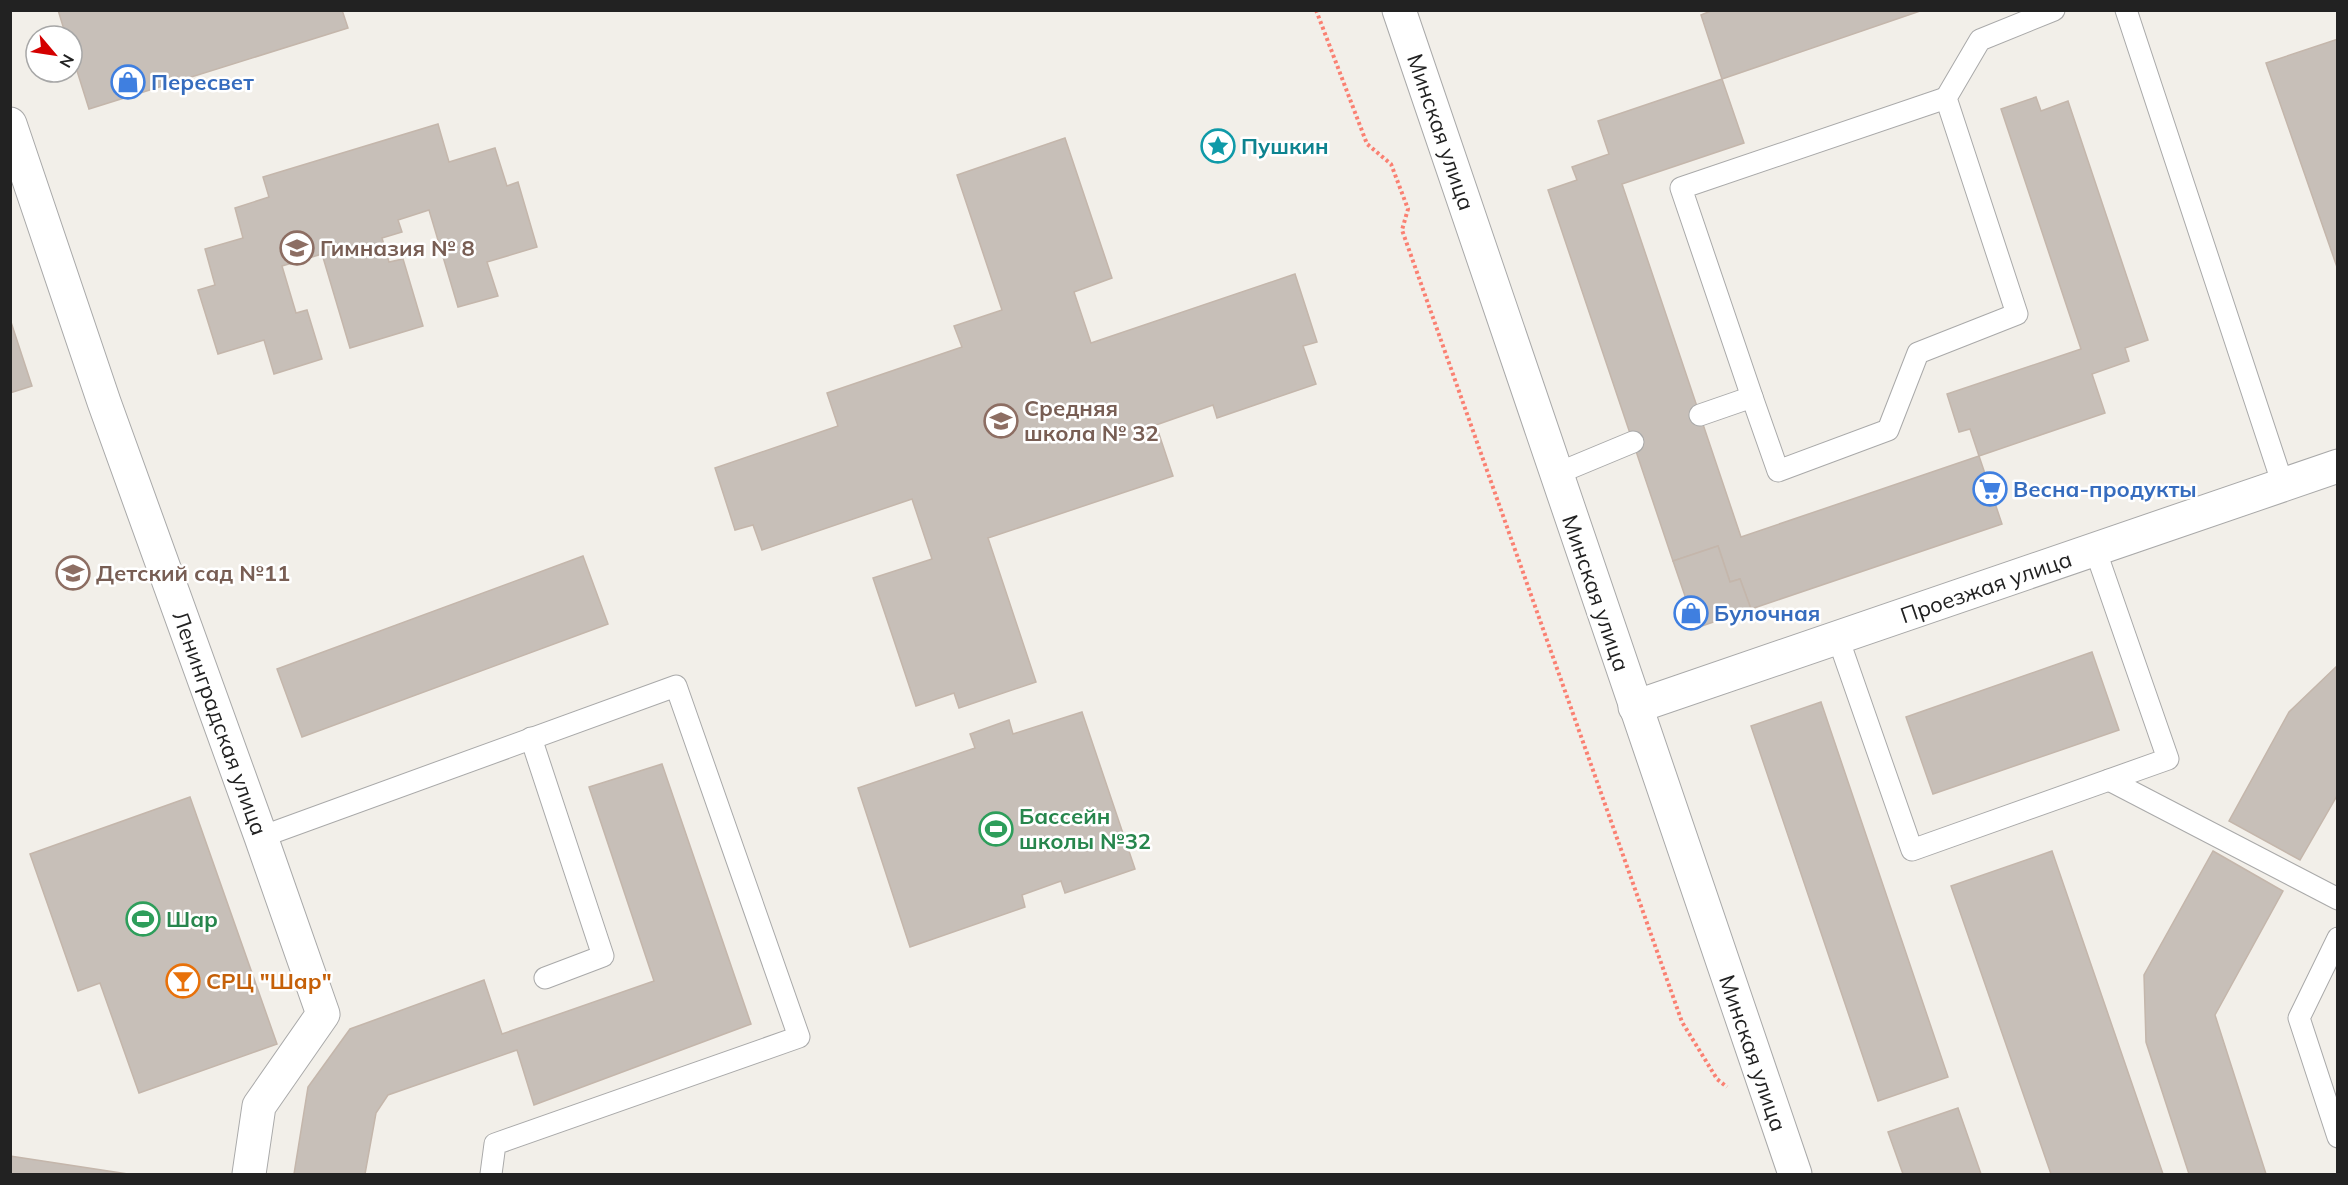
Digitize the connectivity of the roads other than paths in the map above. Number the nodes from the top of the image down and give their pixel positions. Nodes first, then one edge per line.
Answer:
1 (1399, 10) edge
2 (2054, 10) edge
3 (2126, 10) edge
4 (1946, 98) junction
5 (10, 124) edge
6 (1752, 397) junction
7 (1700, 416) dead end
8 (1633, 442) dead end
9 (2337, 466) edge
10 (1556, 474) junction
11 (2283, 485) junction
12 (2095, 549) junction
13 (1838, 638) junction
14 (1635, 707) junction
15 (531, 738) junction
16 (2109, 780) junction
17 (261, 837) junction
18 (2337, 899) edge
19 (2337, 938) edge
20 (545, 978) dead end
21 (2337, 1137) edge
22 (249, 1174) edge
23 (491, 1174) edge
24 (1795, 1174) edge

1 - 10 street, Минская улица
2 - 4 lane
3 - 11 lane
4 - 6 lane
4 - 6 lane
5 - 17 street, Ленинградская улица
6 - 7 lane
8 - 10 lane
9 - 11 street, Проезжая улица
10 - 14 street, Минская улица
11 - 12 street, Проезжая улица
12 - 13 street, Проезжая улица
12 - 16 lane
13 - 14 street, Проезжая улица
13 - 16 lane
14 - 24 street, Минская улица
15 - 17 lane
15 - 20 lane
15 - 23 lane
16 - 18 lane
17 - 22 street, Ленинградская улица
19 - 21 lane

